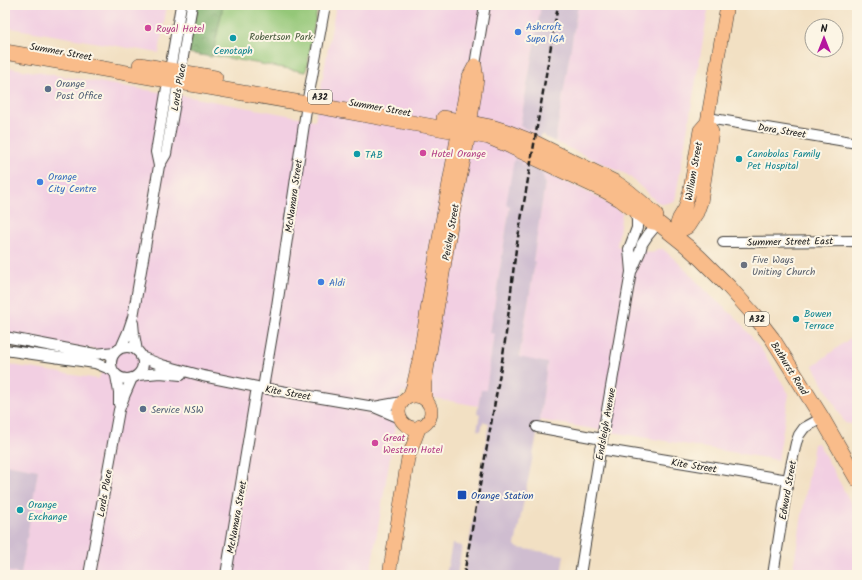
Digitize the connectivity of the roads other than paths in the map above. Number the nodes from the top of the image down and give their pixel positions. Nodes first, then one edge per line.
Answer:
1 (181, 5) edge
2 (192, 5) edge
3 (325, 5) edge
4 (485, 5) edge
5 (727, 5) edge
6 (5, 42) edge
7 (5, 52) edge
8 (475, 65) joint
9 (174, 76) junction
10 (308, 99) junction
11 (707, 120) junction
12 (464, 127) junction
13 (857, 143) edge
14 (634, 210) junction
15 (658, 223) junction
16 (673, 235) junction
17 (857, 241) edge
18 (723, 242) dead end
19 (631, 272) junction
20 (133, 318) junction
21 (5, 337) edge
22 (5, 350) edge
23 (118, 350) junction
24 (139, 354) junction
25 (114, 373) junction
26 (135, 376) junction
27 (203, 376) junction
28 (260, 387) junction
29 (406, 400) junction
30 (425, 400) junction
31 (374, 407) junction
32 (119, 410) junction
33 (822, 418) junction
34 (403, 421) junction
35 (420, 426) junction
36 (537, 427) dead end
37 (602, 439) junction
38 (600, 449) junction
39 (408, 458) junction
40 (857, 479) edge
41 (788, 480) junction
42 (89, 575) edge
43 (226, 575) edge
44 (389, 575) edge
45 (580, 575) edge
46 (772, 575) edge

1 - 9 street, Lords Place
2 - 9 street, Lords Place
3 - 10 street, McNamara Street
4 - 8 street, Peisley Street
5 - 11 main road, William Street
6 - 9 highway, Summer Street / A32
7 - 9 highway, Summer Street / A32
8 - 12 main road, Peisley Street
9 - 10 highway, Summer Street / A32
9 - 20 street, Lords Place
10 - 12 highway, Summer Street / A32
10 - 28 street, McNamara Street
11 - 13 street, Dora Street
11 - 16 main road, William Street
12 - 14 highway, Summer Street / A32
12 - 15 highway, Summer Street / A32
12 - 29 main road, Peisley Street
12 - 30 main road, Peisley Street
14 - 15 highway, Summer Street / A32
14 - 19 street, Endsleigh Avenue
15 - 16 highway, Summer Street / A32
15 - 19 street, Endsleigh Avenue
16 - 33 highway, Bathurst Road / A32
17 - 18 street, Summer Street East
19 - 37 street, Endsleigh Avenue
20 - 23 street, Lords Place
20 - 24 street, Lords Place
21 - 23 street
22 - 25 street
23 - 24 street
23 - 25 street
24 - 26 street
24 - 27 street, Kite Street
25 - 26 street
25 - 32 street, Lords Place
26 - 27 street, Kite Street
26 - 32 street, Lords Place
27 - 28 street, Kite Street
28 - 31 street, Kite Street
28 - 43 street, McNamara Street
29 - 30 main road
29 - 31 street, Kite Street
29 - 34 main road
30 - 35 main road
31 - 34 street, Kite Street
32 - 42 street, Lords Place
33 - 40 highway, Bathurst Road / A32
33 - 41 street, Edward Street
34 - 35 main road
34 - 39 main road
35 - 39 main road
36 - 37 street
37 - 38 street, Endsleigh Avenue
38 - 41 street, Kite Street
38 - 45 street, Endsleigh Avenue
39 - 44 main road
41 - 46 street, Edward Street

